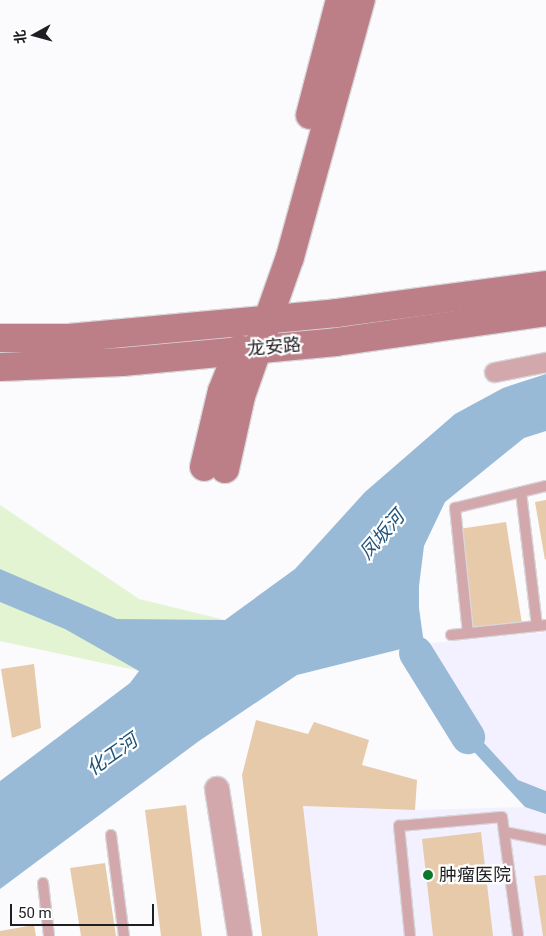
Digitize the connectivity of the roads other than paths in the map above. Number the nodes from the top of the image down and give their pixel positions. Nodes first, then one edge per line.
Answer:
1 (340, 0) edge
2 (361, 0) edge
3 (546, 285) edge
4 (546, 312) edge
5 (258, 321) junction
6 (0, 338) edge
7 (248, 350) junction
8 (546, 362) edge
9 (0, 367) edge
10 (494, 372) dead end
11 (214, 468) dead end
12 (546, 486) edge
13 (521, 492) junction
14 (542, 625) edge
15 (468, 633) junction
16 (451, 635) dead end
17 (217, 789) dead end
18 (505, 832) junction
19 (111, 834) dead end
20 (546, 840) edge
21 (42, 883) dead end
22 (49, 936) edge
23 (124, 936) edge
24 (240, 936) edge
25 (410, 936) edge
26 (518, 936) edge

1 - 5 main road
2 - 5 main road
3 - 5 main road, 龙安路
4 - 7 main road, 龙安路
5 - 6 main road, 龙安路
5 - 7 main road
7 - 9 main road, 龙安路
7 - 11 main road
8 - 10 street
12 - 13 lane
13 - 14 lane
13 - 15 lane
14 - 15 lane
15 - 16 lane
17 - 24 street
18 - 20 lane
18 - 25 lane
18 - 26 lane
19 - 23 lane
21 - 22 lane

